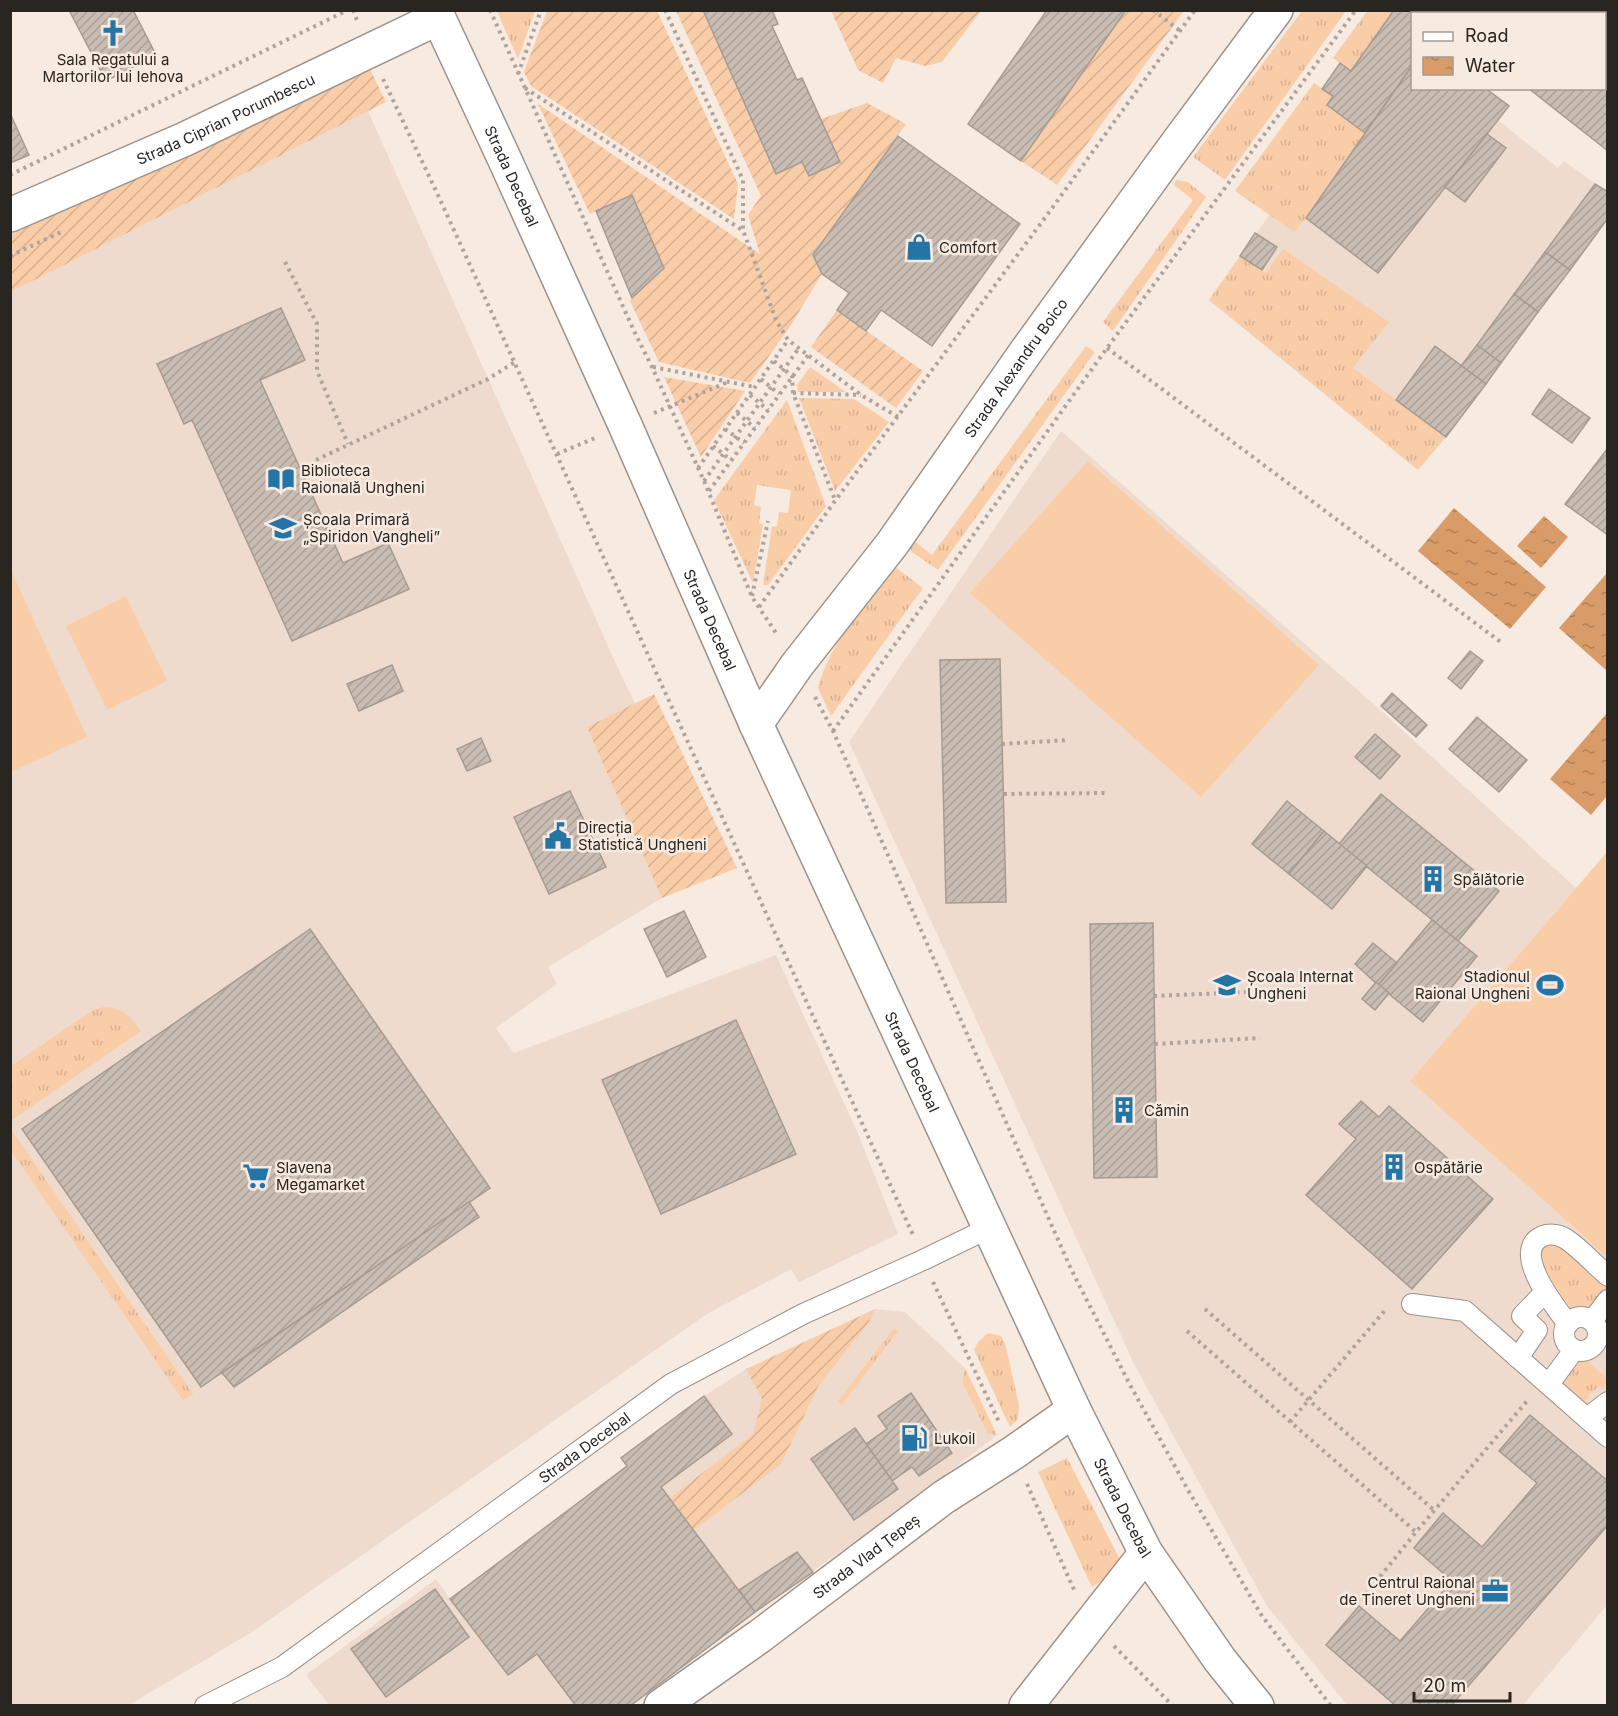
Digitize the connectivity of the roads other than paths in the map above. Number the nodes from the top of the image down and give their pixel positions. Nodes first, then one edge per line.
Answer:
1 (1276, 10) edge
2 (437, 14) edge
3 (10, 215) edge
4 (756, 724) junction
5 (989, 1228) junction
6 (1608, 1276) edge
7 (1545, 1292) junction
8 (1608, 1300) edge
9 (1412, 1304) dead end
10 (1592, 1321) junction
11 (1568, 1324) junction
12 (1574, 1350) junction
13 (1601, 1351) edge
14 (1518, 1358) junction
15 (1549, 1384) junction
16 (1608, 1402) edge
17 (1074, 1410) junction
18 (1587, 1418) junction
19 (1608, 1437) edge
20 (1146, 1553) junction
21 (205, 1706) edge
22 (661, 1706) edge
23 (1026, 1706) edge
24 (1257, 1706) edge

1 - 4 street, Strada Alexandru Boico
2 - 3 street, Strada Ciprian Porumbescu
2 - 4 street, Strada Decebal
4 - 5 street, Strada Decebal
5 - 17 street, Strada Decebal
5 - 21 lane, Strada Decebal
6 - 7 lane
7 - 11 lane
7 - 14 lane
8 - 10 lane
9 - 14 lane
10 - 11 lane
10 - 13 lane
11 - 12 lane
12 - 13 lane
12 - 15 lane
14 - 15 lane
15 - 18 lane
16 - 18 lane
17 - 20 street, Strada Decebal
17 - 22 street, Strada Vlad Ţepeș
18 - 19 lane
20 - 23 street
20 - 24 street, Strada Decebal

